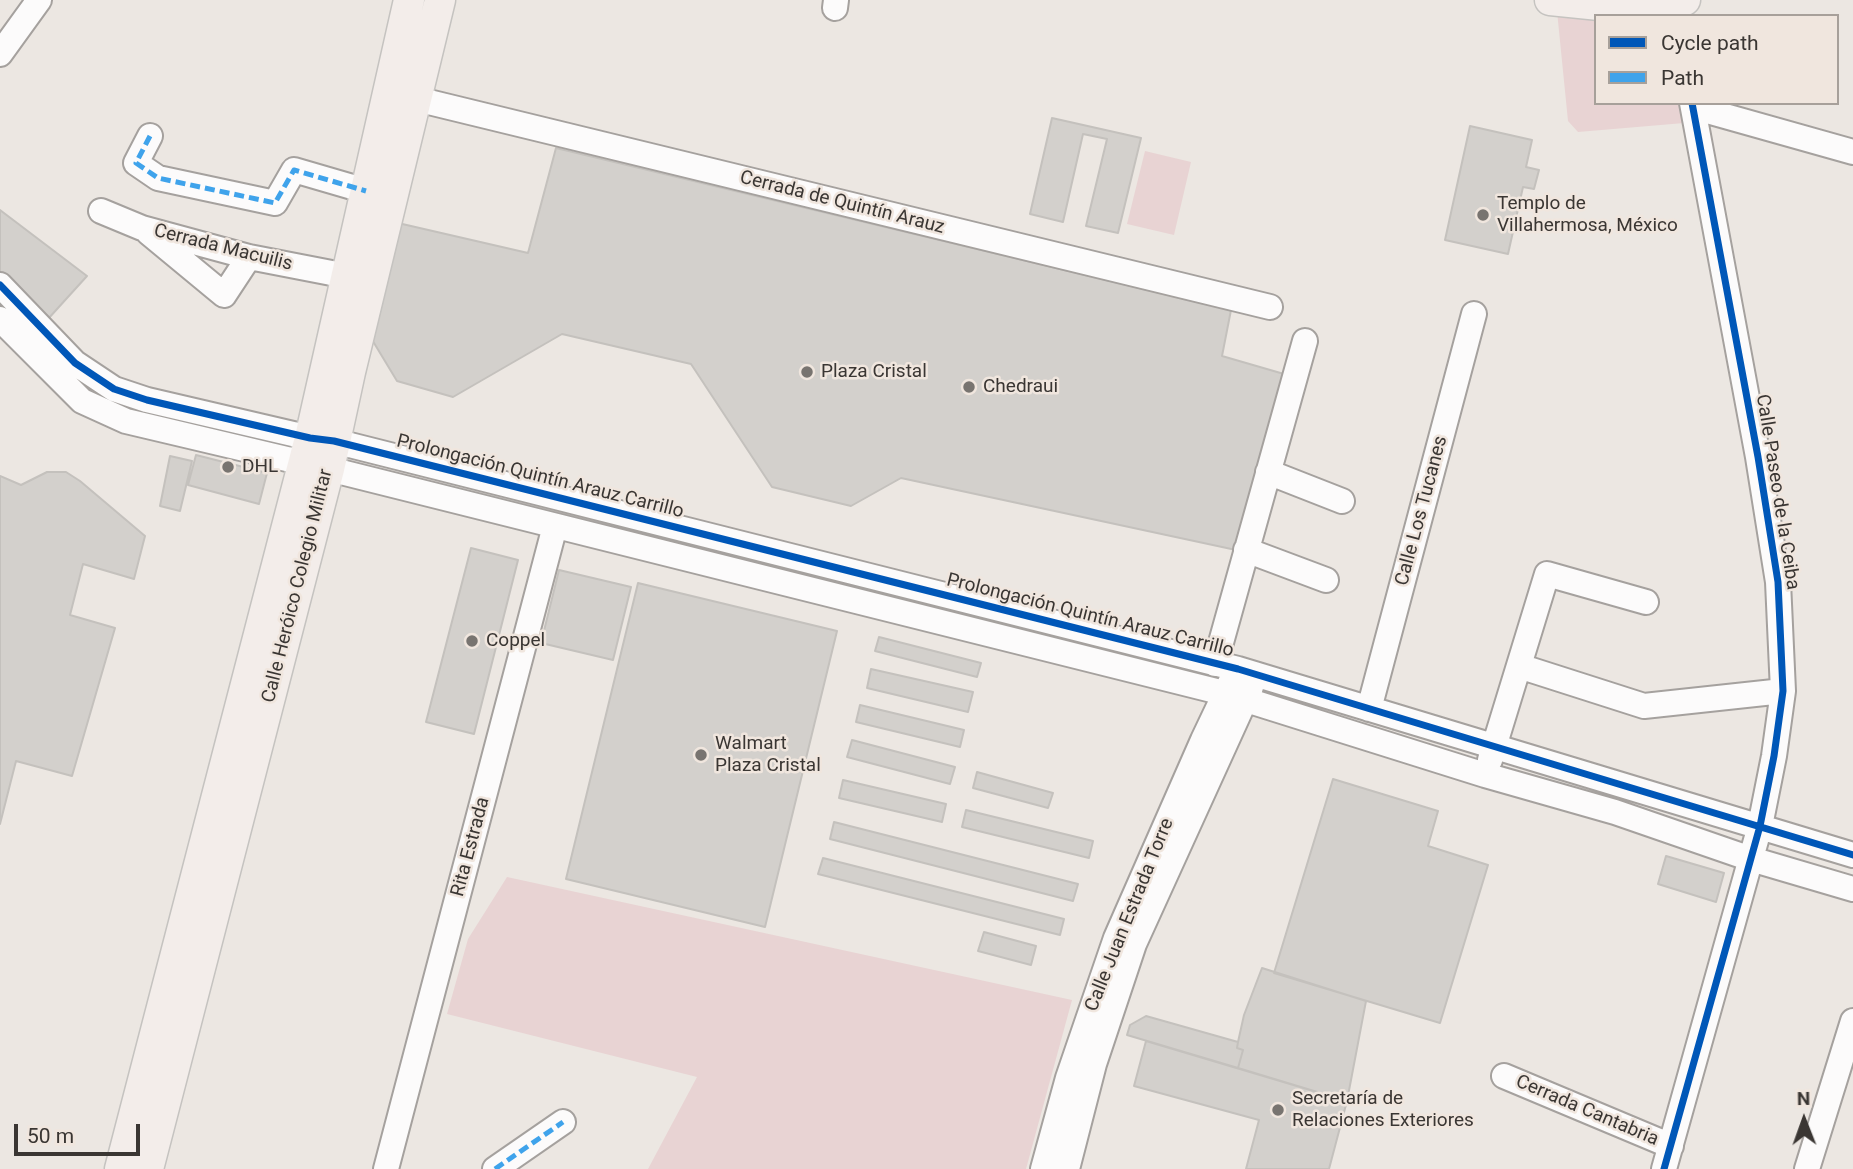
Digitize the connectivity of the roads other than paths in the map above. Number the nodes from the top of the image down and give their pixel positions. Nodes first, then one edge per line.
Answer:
1 (39, 0) edge
2 (409, 0) edge
3 (440, 0) edge
4 (1550, 0) edge
5 (1671, 7) edge
6 (0, 54) edge
7 (402, 95) junction
8 (1693, 105) edge
9 (150, 136) dead end
10 (1853, 152) edge
11 (366, 191) junction
12 (101, 211) dead end
13 (142, 228) junction
14 (249, 257) junction
15 (347, 276) junction
16 (0, 285) edge
17 (1270, 307) dead end
18 (1474, 314) dead end
19 (0, 318) edge
20 (1305, 341) dead end
21 (319, 453) junction
22 (1268, 472) junction
23 (1342, 501) dead end
24 (615, 512) junction
25 (555, 526) junction
26 (608, 539) junction
27 (1246, 550) junction
28 (1326, 580) dead end
29 (1646, 602) dead end
30 (1068, 627) junction
31 (1062, 653) junction
32 (1519, 666) junction
33 (1236, 669) junction
34 (1783, 691) junction
35 (1235, 696) junction
36 (1369, 709) junction
37 (1495, 747) junction
38 (1485, 775) junction
39 (1760, 826) junction
40 (1853, 855) edge
41 (1751, 859) junction
42 (1853, 888) edge
43 (1853, 1021) edge
44 (1504, 1076) dead end
45 (563, 1122) dead end
46 (1667, 1157) edge
47 (134, 1167) edge
48 (386, 1169) edge
49 (495, 1169) edge
50 (1043, 1169) edge
51 (1067, 1169) edge
52 (1807, 1169) edge

1 - 6 street
2 - 7 main road, Calle Heróico Colegio Militar
3 - 7 main road, Calle Heróico Colegio Militar
4 - 5 main road
7 - 11 main road, Calle Heróico Colegio Militar
7 - 17 street, Cerrada de Quintín Arauz
7 - 21 main road, Calle Heróico Colegio Militar
8 - 10 street
8 - 34 street, Calle Paseo de la Ceiba
9 - 11 street
11 - 15 main road, Calle Heróico Colegio Militar
12 - 13 street, Cerrada Macuilis
13 - 14 street, Cerrada Macuilis
13 - 14 street
14 - 15 street, Cerrada Macuilis
15 - 21 main road, Calle Heróico Colegio Militar
16 - 21 street
18 - 36 street, Calle Los Tucanes
19 - 21 street
20 - 22 street, Calle Juan Estrada Torre
21 - 24 street, Prolongación Quintín Arauz Carrillo
21 - 25 street
21 - 47 main road, Calle Heróico Colegio Militar
22 - 23 street
22 - 27 street, Calle Juan Estrada Torre
24 - 26 street
24 - 30 street, Prolongación Quintín Arauz Carrillo
25 - 26 street
25 - 48 street, Rita Estrada
26 - 31 street
27 - 28 street
27 - 33 street, Calle Juan Estrada Torre
29 - 32 street
30 - 31 street
30 - 33 street, Prolongación Quintín Arauz Carrillo
31 - 35 street
32 - 34 street
32 - 37 street
33 - 35 street, Calle Juan Estrada Torre
33 - 36 street, Prolongación Quintín Arauz Carrillo
34 - 39 street, Calle Paseo de la Ceiba
35 - 38 street
35 - 50 street, Calle Juan Estrada Torre
35 - 51 street, Calle Juan Estrada Torre
36 - 37 street, Prolongación Quintín Arauz Carrillo
37 - 38 street
37 - 39 street, Prolongación Quintín Arauz Carrillo
38 - 41 street
39 - 40 street, Prolongación Quintín Arauz Carrillo
39 - 41 street, Calle Paseo de la Ceiba
41 - 42 street
41 - 46 street, Calle Paseo de la Ceiba
43 - 52 street
44 - 46 street, Cerrada Cantabria
45 - 49 street

